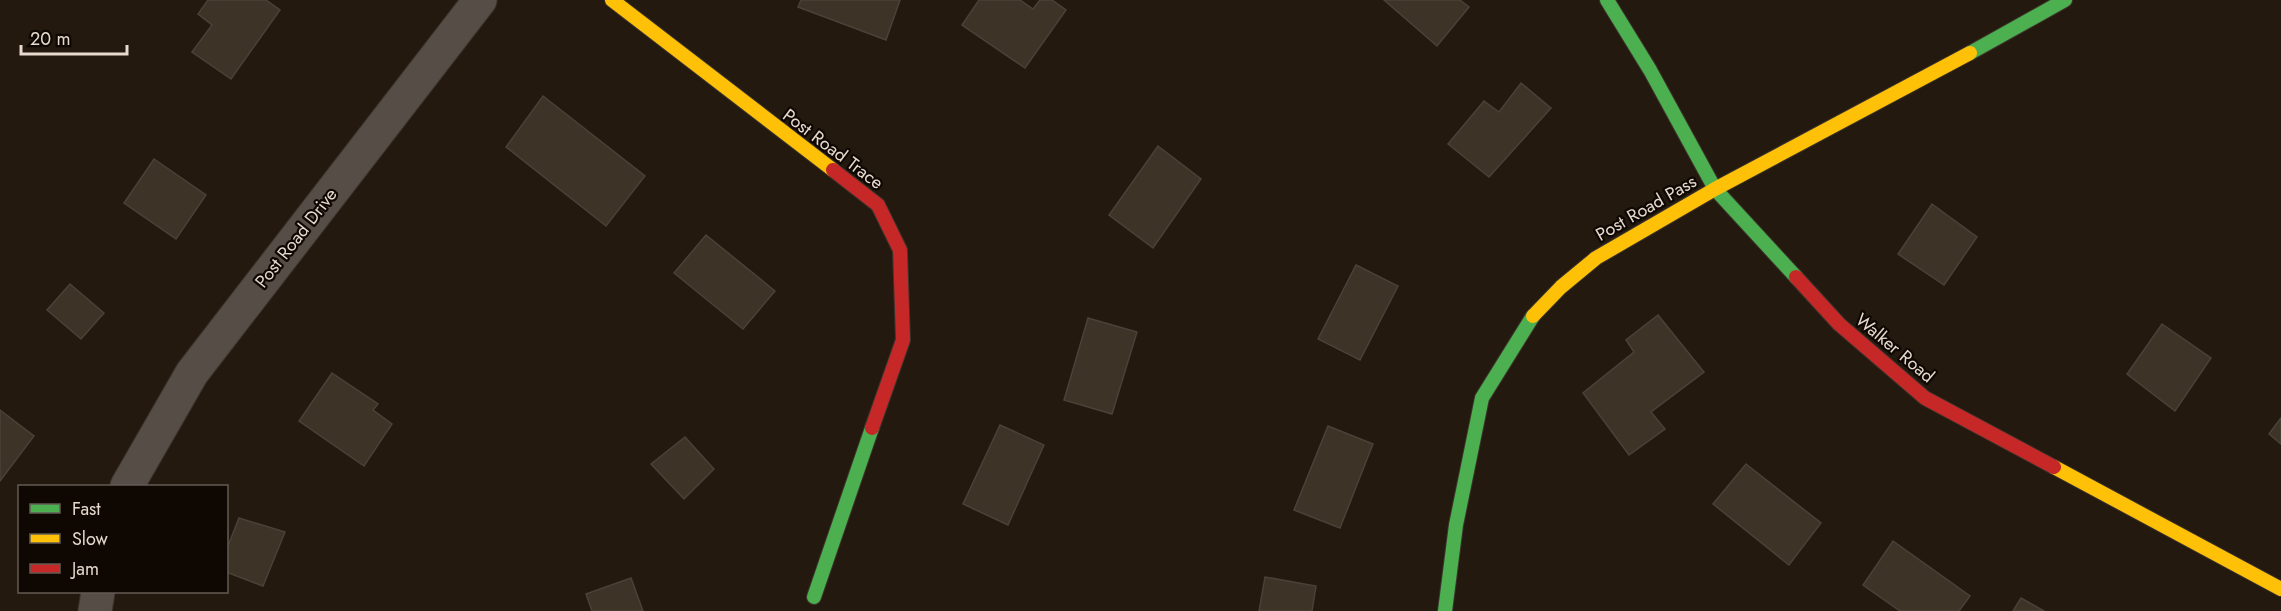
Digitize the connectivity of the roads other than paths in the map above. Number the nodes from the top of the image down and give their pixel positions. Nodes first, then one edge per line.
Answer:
1 (480, 0) edge
2 (612, 0) edge
3 (1607, 0) edge
4 (2065, 0) edge
5 (1715, 189) junction
6 (129, 485) edge
7 (2281, 589) edge
8 (98, 593) edge
9 (814, 597) dead end
10 (95, 611) edge
11 (1445, 611) edge

1 - 6 street, Post Road Drive
2 - 9 street, Post Road Trace
3 - 5 street, Walker Road
4 - 5 street, Post Road Pass
5 - 7 street, Walker Road
5 - 11 street, Post Road Pass
8 - 10 street

